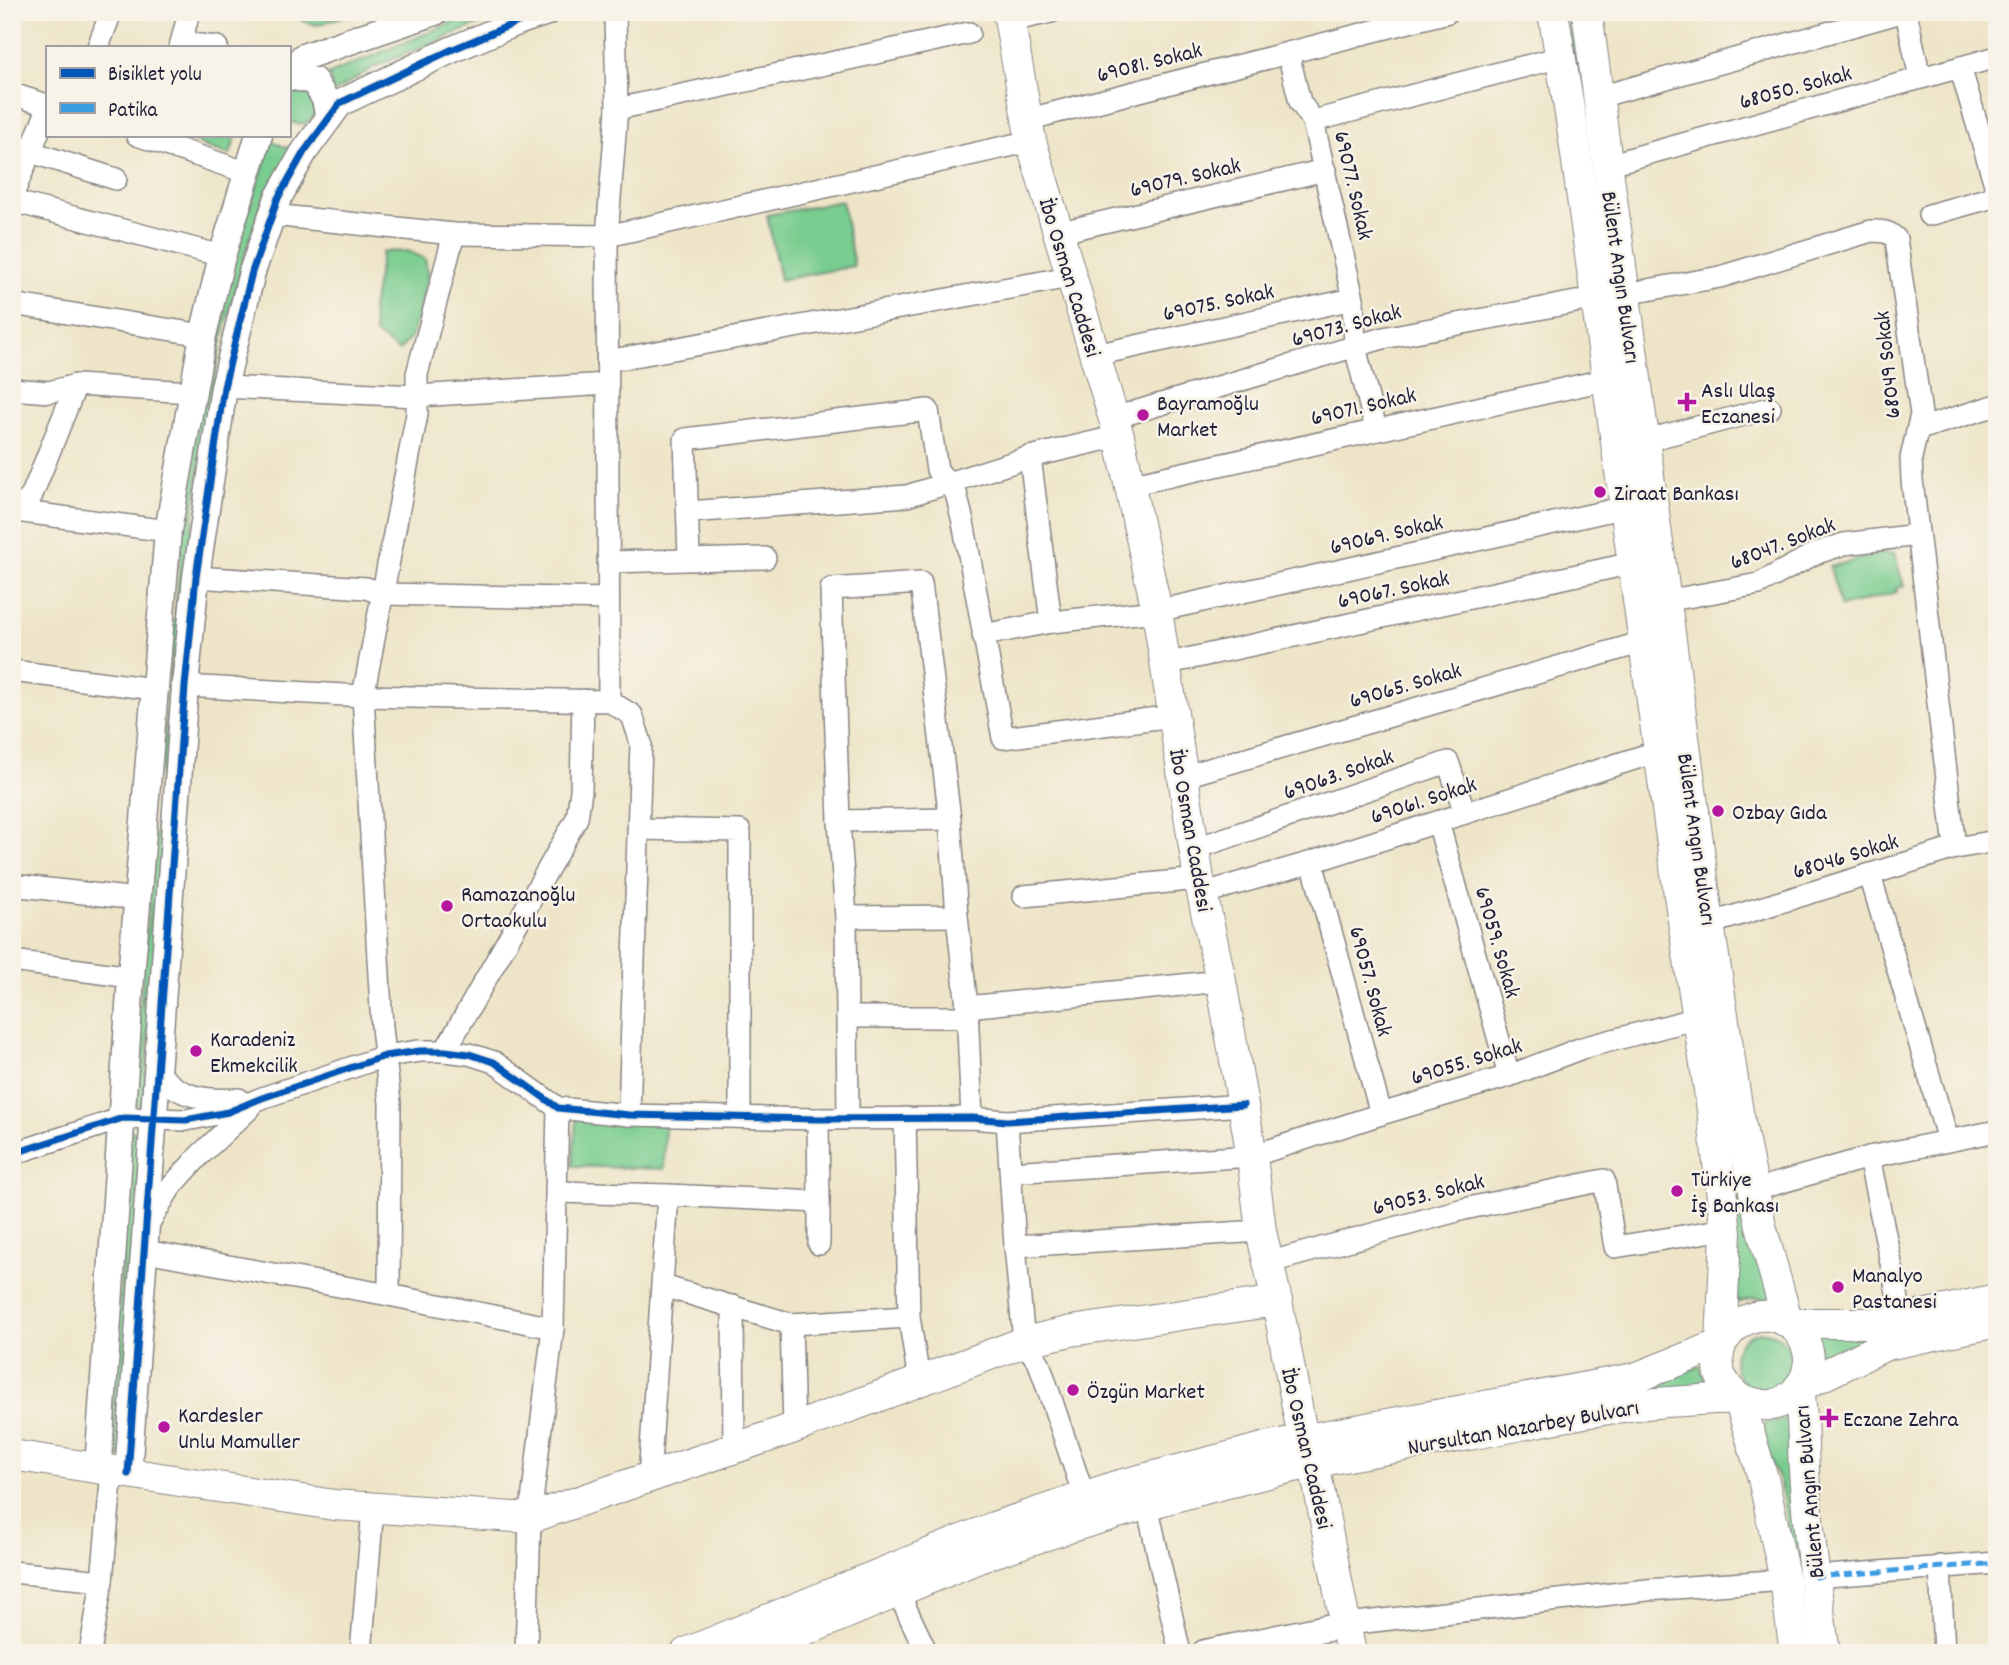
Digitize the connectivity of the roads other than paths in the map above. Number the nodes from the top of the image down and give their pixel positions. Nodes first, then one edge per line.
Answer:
1 (111, 12) edge
2 (189, 12) edge
3 (547, 12) edge
4 (615, 12) edge
5 (1051, 12) edge
6 (1448, 12) edge
7 (1553, 12) edge
8 (1587, 12) edge
9 (1904, 12) edge
10 (430, 13) edge
11 (1009, 17) edge
12 (969, 33) dead end
13 (180, 45) edge
14 (98, 46) edge
15 (198, 46) edge
16 (1288, 53) junction
17 (1561, 57) junction
18 (1997, 57) edge
19 (292, 66) edge
20 (1960, 67) junction
21 (1920, 78) junction
22 (12, 94) edge
23 (1599, 97) junction
24 (46, 105) edge
25 (617, 109) junction
26 (46, 114) edge
27 (1313, 121) junction
28 (323, 125) junction
29 (1029, 130) junction
30 (290, 134) edge
31 (147, 136) edge
32 (259, 136) edge
33 (31, 152) junction
34 (1607, 165) junction
35 (1325, 170) junction
36 (248, 173) junction
37 (116, 179) dead end
38 (1997, 194) edge
39 (12, 199) edge
40 (272, 215) junction
41 (1929, 215) dead end
42 (1057, 233) junction
43 (454, 234) junction
44 (607, 236) junction
45 (222, 256) junction
46 (1070, 277) junction
47 (1611, 296) junction
48 (1353, 299) junction
49 (12, 304) edge
50 (203, 335) junction
51 (1355, 347) junction
52 (1095, 355) junction
53 (607, 361) junction
54 (1609, 379) junction
55 (76, 384) junction
56 (607, 384) junction
57 (223, 387) junction
58 (12, 389) edge
59 (191, 392) junction
60 (417, 396) junction
61 (1997, 405) edge
62 (1770, 408) dead end
63 (1117, 427) junction
64 (1376, 429) junction
65 (1919, 429) junction
66 (1644, 441) junction
67 (1030, 457) junction
68 (948, 483) junction
69 (1129, 485) junction
70 (1626, 507) junction
71 (14, 511) edge
72 (688, 512) junction
73 (168, 531) junction
74 (1918, 534) junction
75 (765, 558) dead end
76 (689, 559) junction
77 (608, 562) junction
78 (1633, 563) junction
79 (196, 577) junction
80 (384, 594) junction
81 (608, 599) junction
82 (1665, 601) junction
83 (1157, 611) junction
84 (1051, 622) junction
85 (983, 635) junction
86 (1643, 642) junction
87 (1164, 664) junction
88 (12, 671) edge
89 (185, 686) junction
90 (154, 689) junction
91 (363, 696) junction
92 (583, 700) junction
93 (609, 701) junction
94 (1173, 716) junction
95 (1659, 751) junction
96 (1182, 777) junction
97 (1465, 813) junction
98 (950, 819) junction
99 (839, 821) junction
100 (1438, 822) junction
101 (639, 830) junction
102 (1997, 841) edge
103 (1955, 848) junction
104 (1194, 849) junction
105 (1312, 862) junction
106 (1870, 875) junction
107 (12, 885) edge
108 (1200, 887) junction
109 (1024, 896) dead end
110 (137, 899) junction
111 (957, 916) junction
112 (846, 917) junction
113 (1709, 924) junction
114 (12, 961) edge
115 (131, 977) junction
116 (1221, 981) junction
117 (967, 1012) junction
118 (846, 1017) junction
119 (1698, 1018) junction
120 (445, 1051) junction
121 (385, 1056) junction
122 (157, 1070) junction
123 (1509, 1076) junction
124 (262, 1098) junction
125 (1243, 1105) junction
126 (558, 1108) junction
127 (1381, 1114) junction
128 (629, 1115) junction
129 (740, 1117) junction
130 (848, 1117) junction
131 (122, 1118) junction
132 (905, 1118) junction
133 (972, 1118) junction
134 (153, 1119) junction
135 (818, 1119) junction
136 (1007, 1121) junction
137 (1997, 1131) edge
138 (1948, 1140) junction
139 (12, 1154) edge
140 (1252, 1156) junction
141 (1869, 1157) junction
142 (1011, 1172) junction
143 (1754, 1190) junction
144 (557, 1192) junction
145 (668, 1195) junction
146 (819, 1202) junction
147 (1726, 1229) junction
148 (1261, 1231) junction
149 (145, 1239) junction
150 (819, 1244) dead end
151 (1015, 1246) junction
152 (1267, 1263) junction
153 (663, 1286) junction
154 (389, 1296) junction
155 (1997, 1299) edge
156 (1277, 1301) junction
157 (733, 1306) junction
158 (909, 1317) junction
159 (1900, 1320) junction
160 (1997, 1322) edge
161 (1788, 1323) junction
162 (791, 1324) junction
163 (554, 1328) junction
164 (1024, 1342) junction
165 (1721, 1344) junction
166 (919, 1380) junction
167 (1799, 1387) junction
168 (1740, 1399) junction
169 (794, 1429) junction
170 (734, 1450) junction
171 (1305, 1452) junction
172 (12, 1455) edge
173 (113, 1471) junction
174 (649, 1479) junction
175 (1084, 1496) junction
176 (1147, 1505) junction
177 (373, 1508) junction
178 (530, 1518) junction
179 (1997, 1563) edge
180 (1940, 1566) junction
181 (12, 1573) edge
182 (1799, 1578) junction
183 (102, 1581) junction
184 (898, 1592) junction
185 (1349, 1638) edge
186 (90, 1653) edge
187 (360, 1653) edge
188 (526, 1653) edge
189 (686, 1653) edge
190 (753, 1653) edge
191 (927, 1653) edge
192 (1180, 1653) edge
193 (1205, 1653) edge
194 (1795, 1653) edge
195 (1825, 1653) edge
196 (1944, 1653) edge

1 - 14 street
2 - 13 street
3 - 28 street
4 - 25 street
5 - 11 street
6 - 16 street, 69081. Sokak
7 - 17 main road, Bülent Angın Bulvarı
8 - 23 main road, Bülent Angın Bulvarı
9 - 21 street
9 - 23 street
10 - 19 street
11 - 29 main road, İbo Osman Caddesi
12 - 25 street
13 - 15 street
16 - 27 street
16 - 29 street, 69081. Sokak
17 - 27 street, 69077. Sokak
17 - 47 main road, Bülent Angın Bulvarı
18 - 20 street, 68050. Sokak
19 - 28 street
20 - 21 street, 68050. Sokak
20 - 38 street
21 - 34 street, 68050. Sokak
22 - 24 street
23 - 34 main road, Bülent Angın Bulvarı
25 - 44 street
26 - 33 street
27 - 35 street, 69077. Sokak
28 - 30 street
28 - 40 street
29 - 42 main road, İbo Osman Caddesi
29 - 44 street, 69081. Sokak
31 - 36 street
32 - 36 street
33 - 37 street
33 - 39 street
34 - 47 main road, Bülent Angın Bulvarı
35 - 42 street, 69079. Sokak
35 - 48 street, 69077. Sokak
36 - 45 street
38 - 41 street
39 - 45 street
40 - 43 street, 69081. Sokak
40 - 57 street
42 - 46 main road, İbo Osman Caddesi
43 - 44 street, 69081. Sokak
43 - 60 street
44 - 53 street
45 - 50 street
46 - 52 main road, İbo Osman Caddesi
46 - 53 street
47 - 51 street, 69073. Sokak
47 - 54 main road, Bülent Angın Bulvarı
47 - 65 street, 68049 Sokak
47 - 66 main road, Bülent Angın Bulvarı
48 - 51 street, 69077. Sokak
48 - 52 street, 69075. Sokak
49 - 50 street
50 - 59 street
51 - 63 street, 69073. Sokak
51 - 64 street, 69077. Sokak
52 - 63 main road, İbo Osman Caddesi
53 - 56 street
54 - 64 street, 69071. Sokak
54 - 70 main road, Bülent Angın Bulvarı
55 - 58 street
55 - 59 street
55 - 71 street
56 - 60 street
56 - 77 street
57 - 60 street
57 - 79 street
59 - 73 street
60 - 80 street
61 - 65 street
62 - 66 street
63 - 67 street, 69073. Sokak
63 - 69 main road, İbo Osman Caddesi
64 - 69 street, 69071. Sokak
65 - 74 street, 68049 Sokak
66 - 82 main road, Bülent Angın Bulvarı
67 - 68 street, 69073. Sokak
67 - 84 street
68 - 72 street, 69073. Sokak
68 - 72 street
68 - 85 street
69 - 83 main road, İbo Osman Caddesi
70 - 78 main road, Bülent Angın Bulvarı
70 - 83 street, 69069. Sokak
71 - 73 street
72 - 76 street
73 - 90 street
74 - 82 street, 68047. Sokak
74 - 103 street, 68049 Sokak
75 - 76 street
76 - 77 street
77 - 81 street
78 - 86 main road, Bülent Angın Bulvarı
78 - 87 street, 69067. Sokak
79 - 80 street
79 - 89 street
80 - 81 street
80 - 91 street
81 - 93 street
82 - 113 main road, Bülent Angın Bulvarı
83 - 84 street, 69069. Sokak
83 - 87 main road, İbo Osman Caddesi
84 - 85 street, 69069. Sokak
85 - 94 street
86 - 95 main road, Bülent Angın Bulvarı
86 - 96 street, 69065. Sokak
87 - 94 main road, İbo Osman Caddesi
88 - 90 street
89 - 91 street
89 - 122 street
90 - 110 street
91 - 92 street
91 - 121 street
92 - 93 street
92 - 120 street
93 - 101 street
94 - 96 main road, İbo Osman Caddesi
95 - 97 street, 69061. Sokak
95 - 119 main road, Bülent Angın Bulvarı
96 - 104 main road, İbo Osman Caddesi
97 - 100 street, 69061. Sokak
97 - 104 street, 69063. Sokak
98 - 99 street
98 - 99 street
98 - 111 street
99 - 112 street
100 - 105 street, 69061. Sokak
100 - 123 street, 69059. Sokak
101 - 128 street
101 - 129 street
102 - 103 street, 68046 Sokak
103 - 106 street, 68046 Sokak
104 - 108 main road, İbo Osman Caddesi
105 - 108 street, 69061. Sokak
105 - 127 street, 69057. Sokak
106 - 113 street, 68046 Sokak
106 - 138 street
107 - 110 street
108 - 109 street, 69061. Sokak
108 - 116 main road, İbo Osman Caddesi
110 - 115 street
111 - 112 street
111 - 117 street
112 - 118 street
113 - 143 main road, Bülent Angın Bulvarı
114 - 115 street
115 - 131 street
116 - 117 street
116 - 125 main road, İbo Osman Caddesi
117 - 118 street
117 - 133 street
118 - 130 street
119 - 123 street, 69055. Sokak
119 - 147 main road, Bülent Angın Bulvarı
120 - 121 street
120 - 126 street
121 - 124 street
121 - 154 street
122 - 124 street
122 - 134 street
123 - 127 street, 69055. Sokak
124 - 134 street
124 - 149 street
125 - 136 street
125 - 140 main road, İbo Osman Caddesi
126 - 128 street
126 - 144 street
127 - 140 street, 69055. Sokak
128 - 129 street
129 - 135 street
130 - 132 street
130 - 135 street
131 - 134 street
131 - 139 street
131 - 173 street
132 - 133 street
132 - 158 street
133 - 136 street
134 - 149 street
135 - 146 street
136 - 142 street
137 - 138 street
138 - 141 street
140 - 142 street, 69055. Sokak
140 - 148 main road, İbo Osman Caddesi
141 - 143 street
141 - 159 street
142 - 151 street
143 - 161 main road, Bülent Angın Bulvarı
144 - 145 street
144 - 163 street
145 - 146 street
145 - 153 street
146 - 150 street
147 - 152 street, 69053. Sokak
147 - 165 main road, Bülent Angın Bulvarı
148 - 151 street
148 - 152 main road, İbo Osman Caddesi
149 - 154 street
149 - 173 street
151 - 164 street
152 - 156 main road, İbo Osman Caddesi
153 - 157 street
153 - 174 street
154 - 163 street
155 - 159 main road
156 - 164 main road
156 - 171 main road, İbo Osman Caddesi
157 - 162 street
157 - 170 street
158 - 162 street
158 - 166 street
159 - 161 main road
160 - 167 main road
161 - 165 main road
161 - 167 main road, Bülent Angın Bulvarı
162 - 169 street
163 - 178 street
164 - 166 main road
164 - 175 street
165 - 168 main road, Bülent Angın Bulvarı
165 - 171 main road, Nursultan Nazarbey Bulvarı
166 - 169 main road
167 - 168 main road
167 - 182 main road, Bülent Angın Bulvarı
168 - 171 main road, Nursultan Nazarbey Bulvarı
168 - 182 main road, Bülent Angın Bulvarı
169 - 170 main road
170 - 174 main road
171 - 175 main road
171 - 176 main road
171 - 185 main road, İbo Osman Caddesi
172 - 173 main road
173 - 177 main road
173 - 183 street
174 - 178 main road
175 - 189 main road
176 - 184 main road
176 - 192 street
177 - 178 main road
177 - 187 street
178 - 188 street
179 - 180 street
180 - 182 street
180 - 196 street
181 - 183 street
182 - 185 street
182 - 194 main road, Bülent Angın Bulvarı
182 - 195 main road, Bülent Angın Bulvarı
183 - 186 street
184 - 190 main road
184 - 191 street
185 - 193 street

